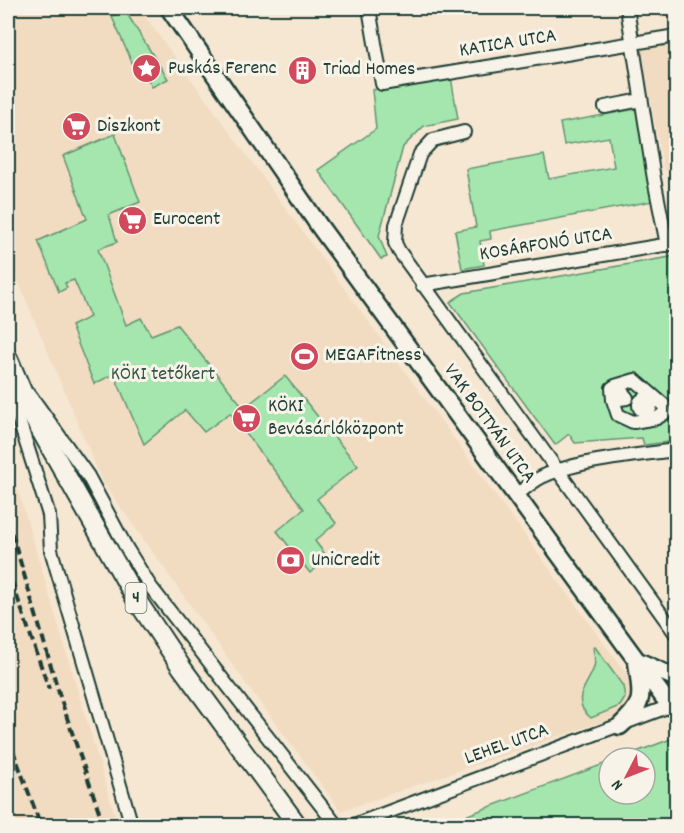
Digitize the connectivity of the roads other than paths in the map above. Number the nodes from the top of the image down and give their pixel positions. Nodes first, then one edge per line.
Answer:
1 (169, 8) edge
2 (369, 8) edge
3 (627, 8) edge
4 (676, 36) edge
5 (633, 43) junction
6 (641, 100) junction
7 (605, 107) dead end
8 (464, 132) dead end
9 (672, 244) edge
10 (422, 285) junction
11 (9, 371) edge
12 (619, 385) junction
13 (640, 399) junction
14 (613, 400) junction
15 (676, 450) edge
16 (558, 471) junction
17 (515, 496) junction
18 (676, 634) edge
19 (637, 661) junction
20 (676, 678) edge
21 (674, 708) edge
22 (620, 726) junction
23 (132, 825) edge
24 (298, 825) edge
25 (337, 825) edge
26 (351, 825) edge

1 - 17 street, VAK BOTTYÁN UTCA
2 - 5 street, KATICA UTCA
3 - 5 street
4 - 5 street, KATICA UTCA
5 - 6 street
6 - 7 street
6 - 9 street
8 - 10 street, VAK BOTTYÁN UTCA
9 - 10 street, KOSÁRFONÓ UTCA
10 - 16 street, VAK BOTTYÁN UTCA
11 - 23 street
11 - 24 main road, 4
11 - 25 street
12 - 13 street
12 - 13 street
12 - 14 street
13 - 14 street
13 - 14 street
15 - 16 street
16 - 17 street
16 - 18 street
17 - 19 street, VAK BOTTYÁN UTCA
19 - 20 street
19 - 21 street, VAK BOTTYÁN UTCA
19 - 22 street
21 - 22 street, LEHEL UTCA
22 - 26 street, LEHEL UTCA

